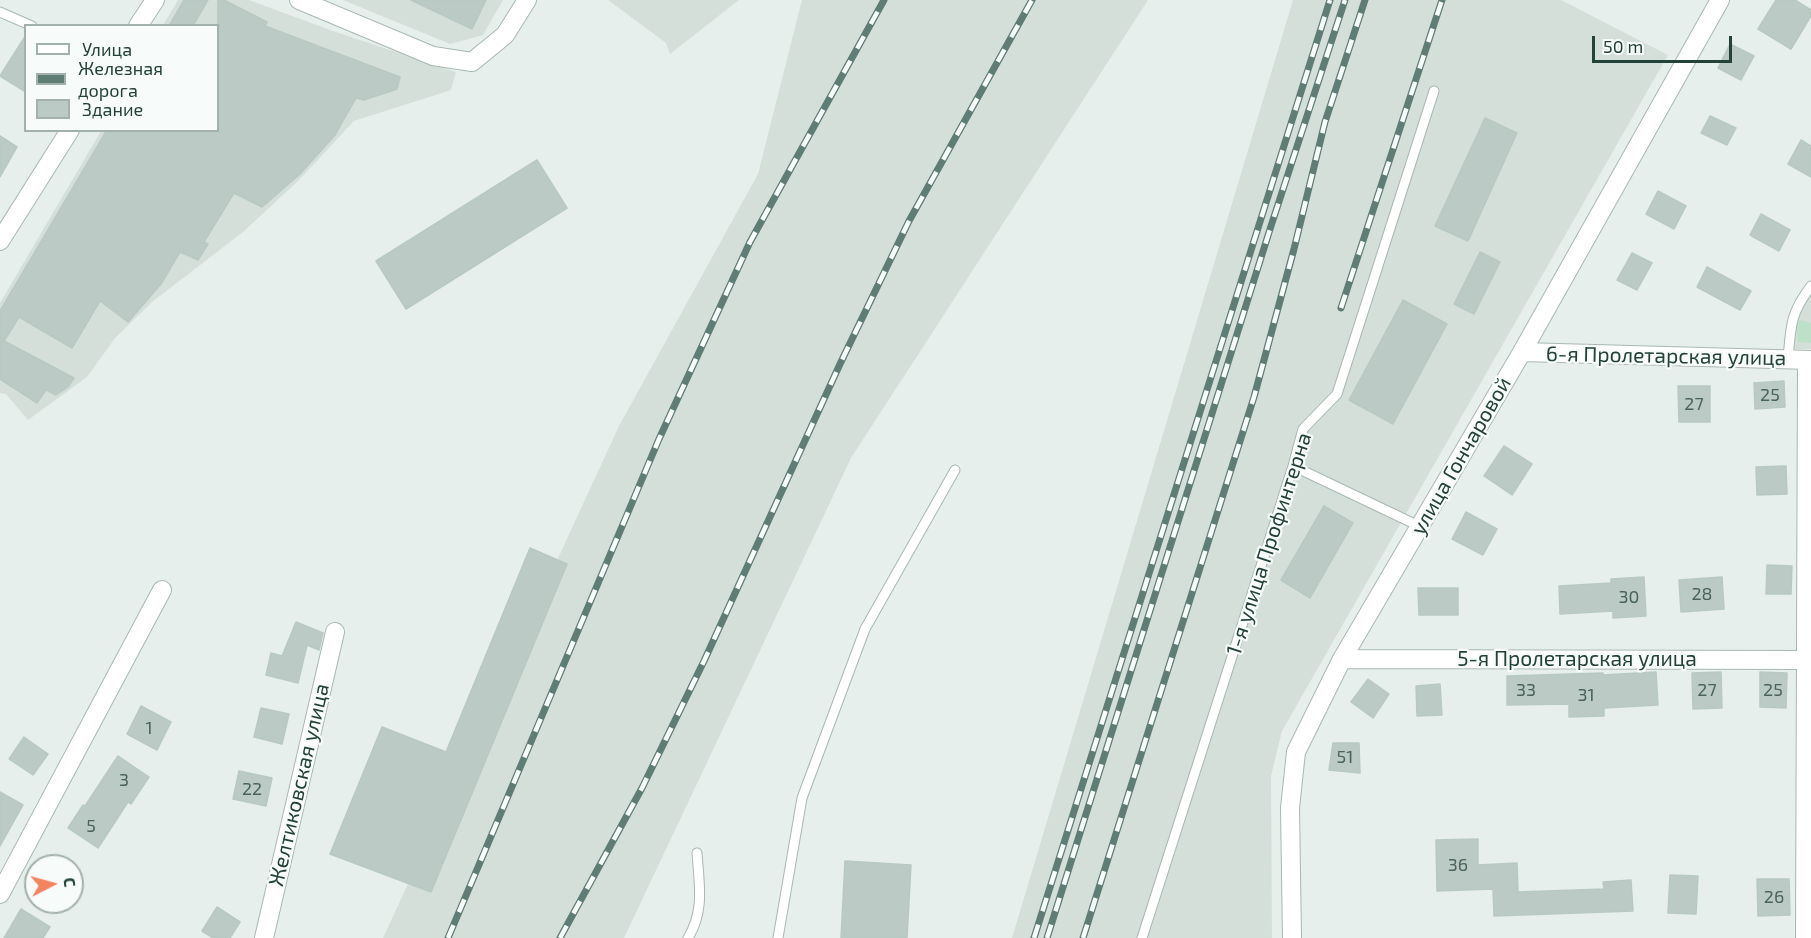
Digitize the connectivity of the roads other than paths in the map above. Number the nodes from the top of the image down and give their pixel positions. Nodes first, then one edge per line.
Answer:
1 (155, 0) edge
2 (299, 0) edge
3 (527, 0) edge
4 (1720, 0) edge
5 (0, 12) edge
6 (27, 24) edge
7 (139, 24) edge
8 (1434, 91) dead end
9 (69, 132) edge
10 (0, 241) edge
11 (1811, 286) edge
12 (1522, 352) junction
13 (1788, 358) junction
14 (1809, 360) edge
15 (1293, 466) junction
16 (955, 470) dead end
17 (1419, 526) junction
18 (162, 590) dead end
19 (335, 632) dead end
20 (1342, 658) junction
21 (1809, 660) edge
22 (696, 853) dead end
23 (0, 894) edge
24 (264, 938) edge
25 (688, 938) edge
26 (778, 938) edge
27 (1142, 938) edge
28 (1292, 938) edge
29 (1805, 938) edge

1 - 7 street
2 - 3 street
4 - 12 street, улица Гончаровой
5 - 6 lane
8 - 15 lane, 1-я улица Профинтерна
9 - 10 street
11 - 13 lane
12 - 13 street, 6-я Пролетарская улица
12 - 17 street, улица Гончаровой
13 - 14 street, 6-я Пролетарская улица
14 - 21 street
15 - 17 lane
15 - 27 lane, 1-я улица Профинтерна
16 - 26 lane
17 - 20 street, улица Гончаровой
18 - 23 street
19 - 24 street, Желтиковская улица
20 - 21 street, 5-я Пролетарская улица
20 - 28 street, улица Гончаровой
21 - 29 street
22 - 25 lane

